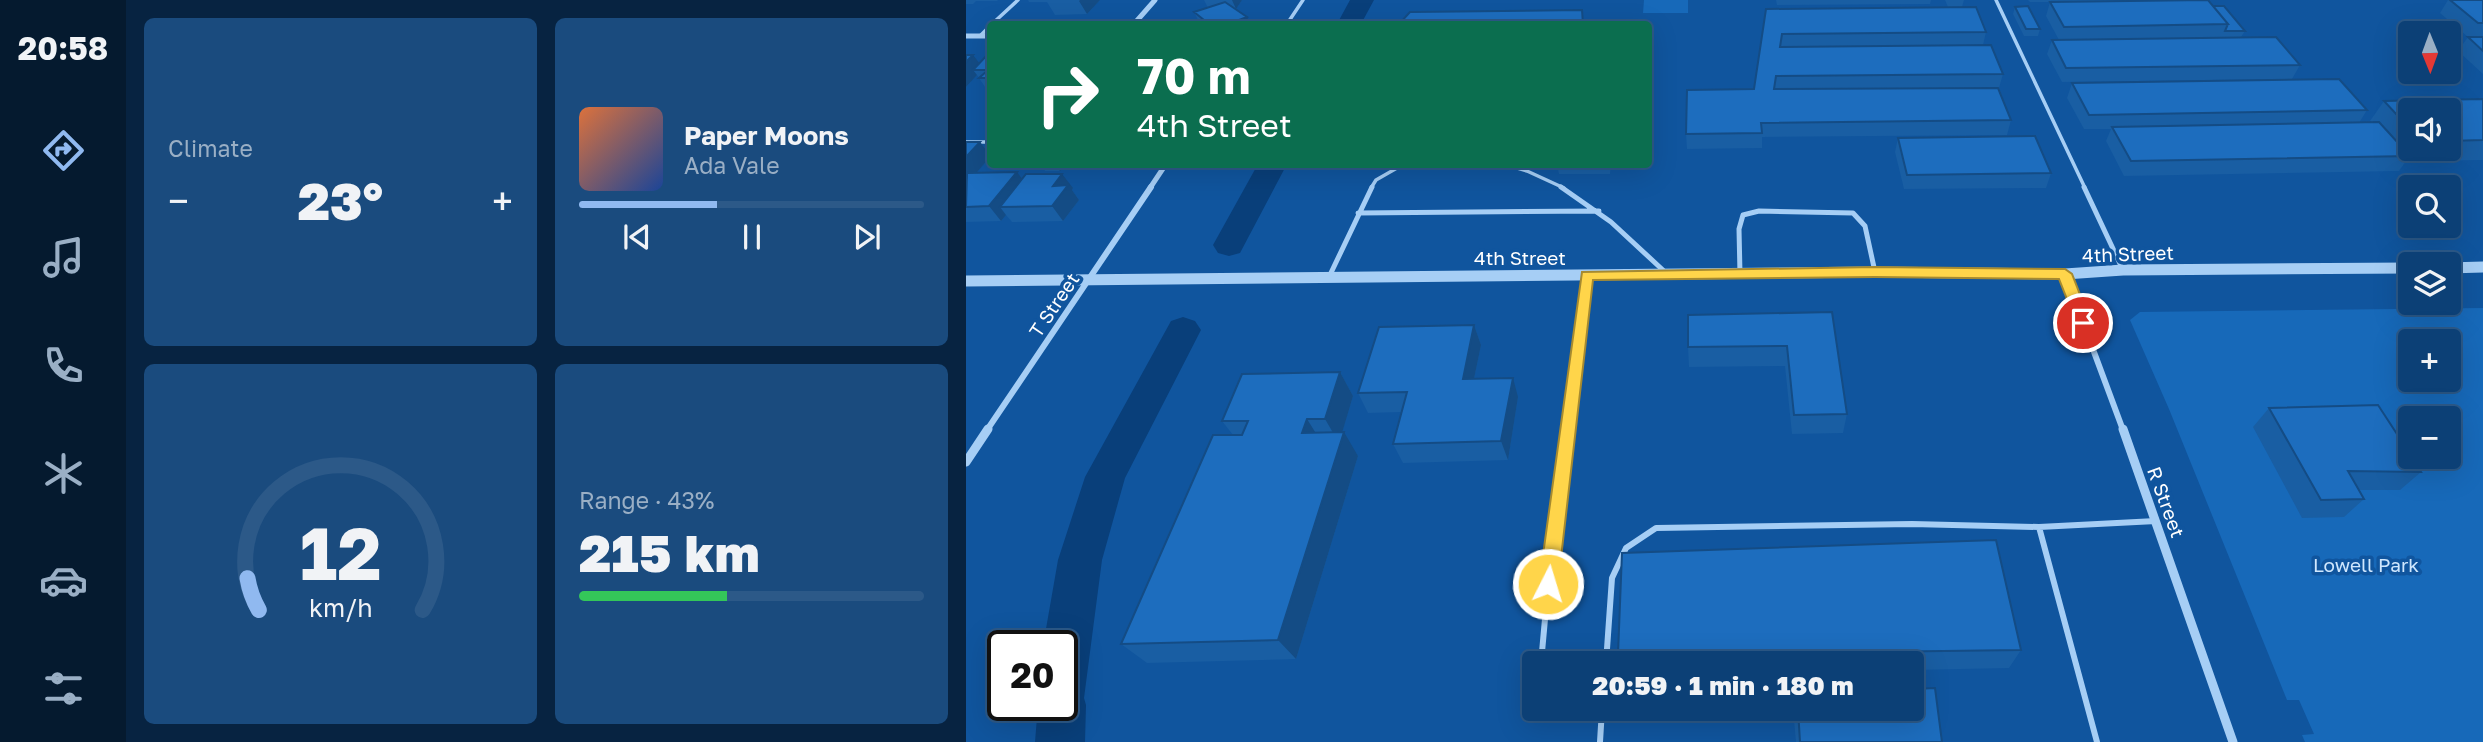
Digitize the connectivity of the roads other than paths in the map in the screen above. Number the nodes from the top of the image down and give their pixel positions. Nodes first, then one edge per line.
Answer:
1 (1018, 0) edge
2 (1155, 0) edge
3 (1303, 0) edge
4 (1996, 0) edge
5 (995, 21) edge
6 (1137, 21) edge
7 (1289, 21) edge
8 (987, 29) edge
9 (966, 36) edge
10 (980, 36) junction
11 (987, 36) edge
12 (966, 142) edge
13 (987, 142) edge
14 (1163, 168) edge
15 (1397, 168) edge
16 (1521, 168) edge
17 (1599, 211) junction
18 (1358, 214) junction
19 (2483, 267) edge
20 (2398, 268) edge
21 (2461, 268) edge
22 (2123, 270) junction
23 (1875, 272) junction
24 (1667, 274) junction
25 (1740, 274) junction
26 (2065, 274) junction
27 (1587, 275) junction
28 (1329, 277) junction
29 (1090, 279) junction
30 (966, 281) edge
31 (966, 462) edge
32 (2157, 521) junction
33 (2039, 527) junction
34 (1542, 651) edge
35 (1606, 651) edge
36 (1601, 721) edge
37 (1600, 742) edge
38 (2097, 742) edge
39 (2232, 742) edge

1 - 5 lane
2 - 6 street
3 - 7 lane
4 - 22 lane
8 - 10 lane
9 - 10 street
10 - 11 street
12 - 13 lane
14 - 29 street, T Street
15 - 18 lane
16 - 17 lane
17 - 18 lane
17 - 24 lane
18 - 28 lane
19 - 21 street
20 - 22 street, 4th Street
22 - 26 street, 4th Street
23 - 25 street, 4th Street
23 - 25 lane
23 - 26 street, 4th Street
24 - 25 street, 4th Street
24 - 27 street, 4th Street
26 - 32 street, R Street
27 - 28 street, 4th Street
27 - 34 lane
28 - 29 street, 4th Street
29 - 30 street, 4th Street
29 - 31 street, T Street
32 - 33 lane
32 - 39 street, R Street
33 - 35 lane
33 - 38 lane
36 - 37 lane

